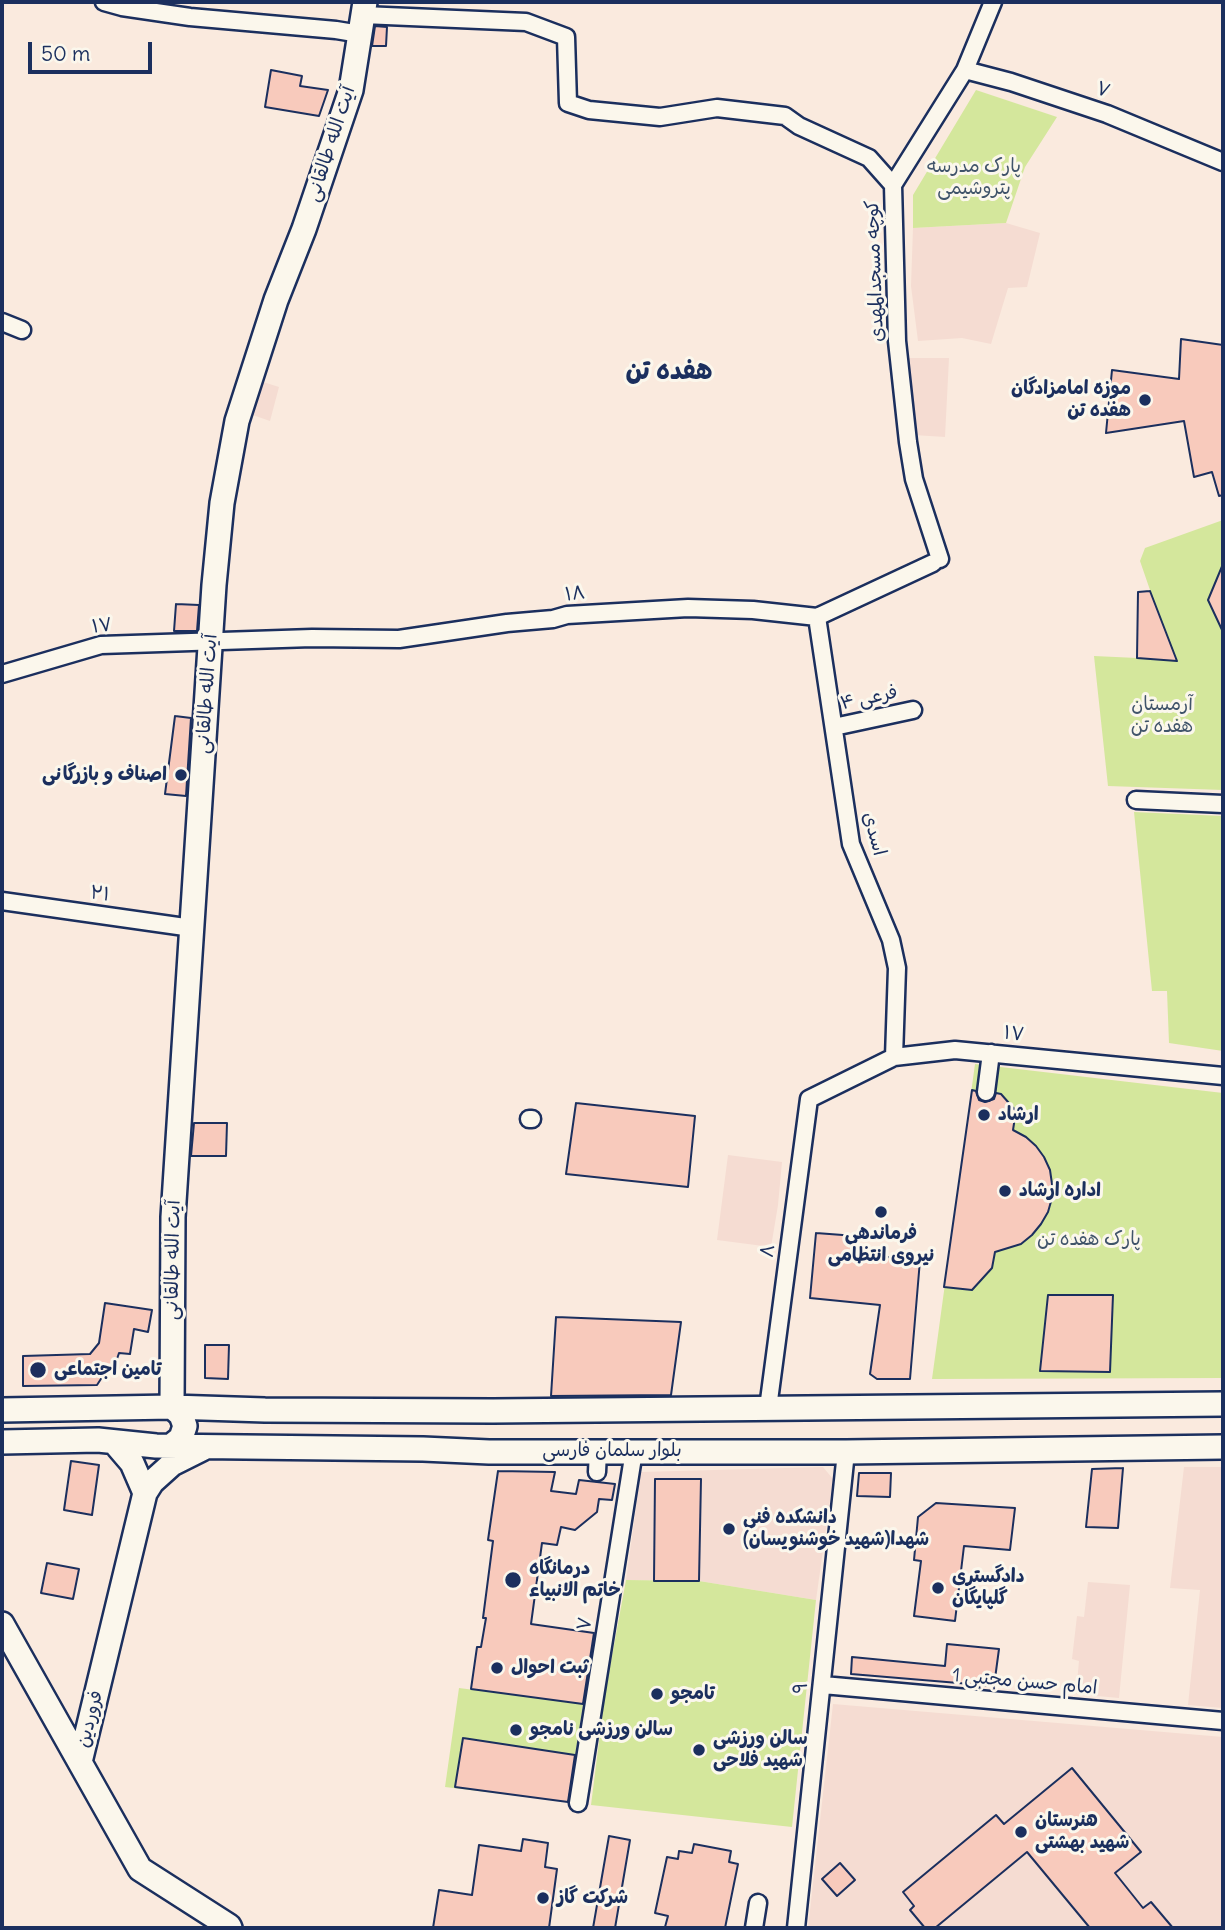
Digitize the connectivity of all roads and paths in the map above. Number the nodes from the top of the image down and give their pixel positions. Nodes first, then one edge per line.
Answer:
1 (104, 2) edge
2 (993, 2) edge
3 (362, 17) edge
4 (965, 70) junction
5 (1223, 162) edge
6 (893, 186) junction
7 (2, 322) edge
8 (22, 330) dead end
9 (817, 617) junction
10 (207, 637) junction
11 (2, 674) edge
12 (913, 710) dead end
13 (834, 727) junction
14 (1136, 800) dead end
15 (1223, 804) edge
16 (2, 901) edge
17 (192, 928) junction
18 (991, 1053) junction
19 (894, 1057) junction
20 (1223, 1076) edge
21 (986, 1092) dead end
22 (809, 1099) joint
23 (1223, 1404) edge
24 (172, 1407) junction
25 (230, 1408) junction
26 (768, 1408) junction
27 (2, 1410) edge
28 (2, 1442) edge
29 (114, 1442) junction
30 (171, 1446) junction
31 (218, 1446) junction
32 (1223, 1447) edge
33 (634, 1451) junction
34 (846, 1452) junction
35 (145, 1493) junction
36 (2, 1625) edge
37 (823, 1685) junction
38 (1223, 1721) edge
39 (80, 1762) junction
40 (578, 1803) dead end
41 (758, 1903) dead end
42 (206, 1920) edge
43 (230, 1928) edge
44 (754, 1928) edge
45 (796, 1928) edge

1 - 3 street
2 - 4 street, کوچه مسجدالمهدی
3 - 6 street
3 - 10 main road, آیت الله طالقانی
4 - 5 street, ۷
4 - 6 street, کوچه مسجدالمهدی
6 - 9 street, کوچه مسجدالمهدی
7 - 8 street
9 - 10 street, ۱۸
9 - 13 street, اسدی
10 - 11 street, ۱۷
10 - 17 main road, آیت الله طالقانی
12 - 13 street, فرعی ۴
13 - 19 street, اسدی
14 - 15 street
16 - 17 street, ۲۱
17 - 24 main road, آیت الله طالقانی
18 - 19 street, ۱۷
18 - 20 street, ۱۷
18 - 21 street
19 - 22 street, ۱۷
22 - 26 street, ۸
23 - 26 main road
24 - 25 main road
24 - 27 main road
24 - 30 main road, آیت الله طالقانی
25 - 26 main road
25 - 31 main road
28 - 29 main road, بلوار سلمان فارسی
29 - 30 main road, بلوار سلمان فارسی
29 - 35 main road
30 - 31 main road, بلوار سلمان فارسی
31 - 33 main road, بلوار سلمان فارسی
31 - 35 main road
32 - 34 main road, بلوار سلمان فارسی
33 - 34 main road, بلوار سلمان فارسی
33 - 40 street, ۷
34 - 37 street, ۹
35 - 39 main road, فروردین
36 - 39 main road
37 - 38 street, امام حسن مجتبی 1
37 - 45 street, ۹
39 - 42 main road, فروردین
41 - 44 street
42 - 43 main road, فروردین

